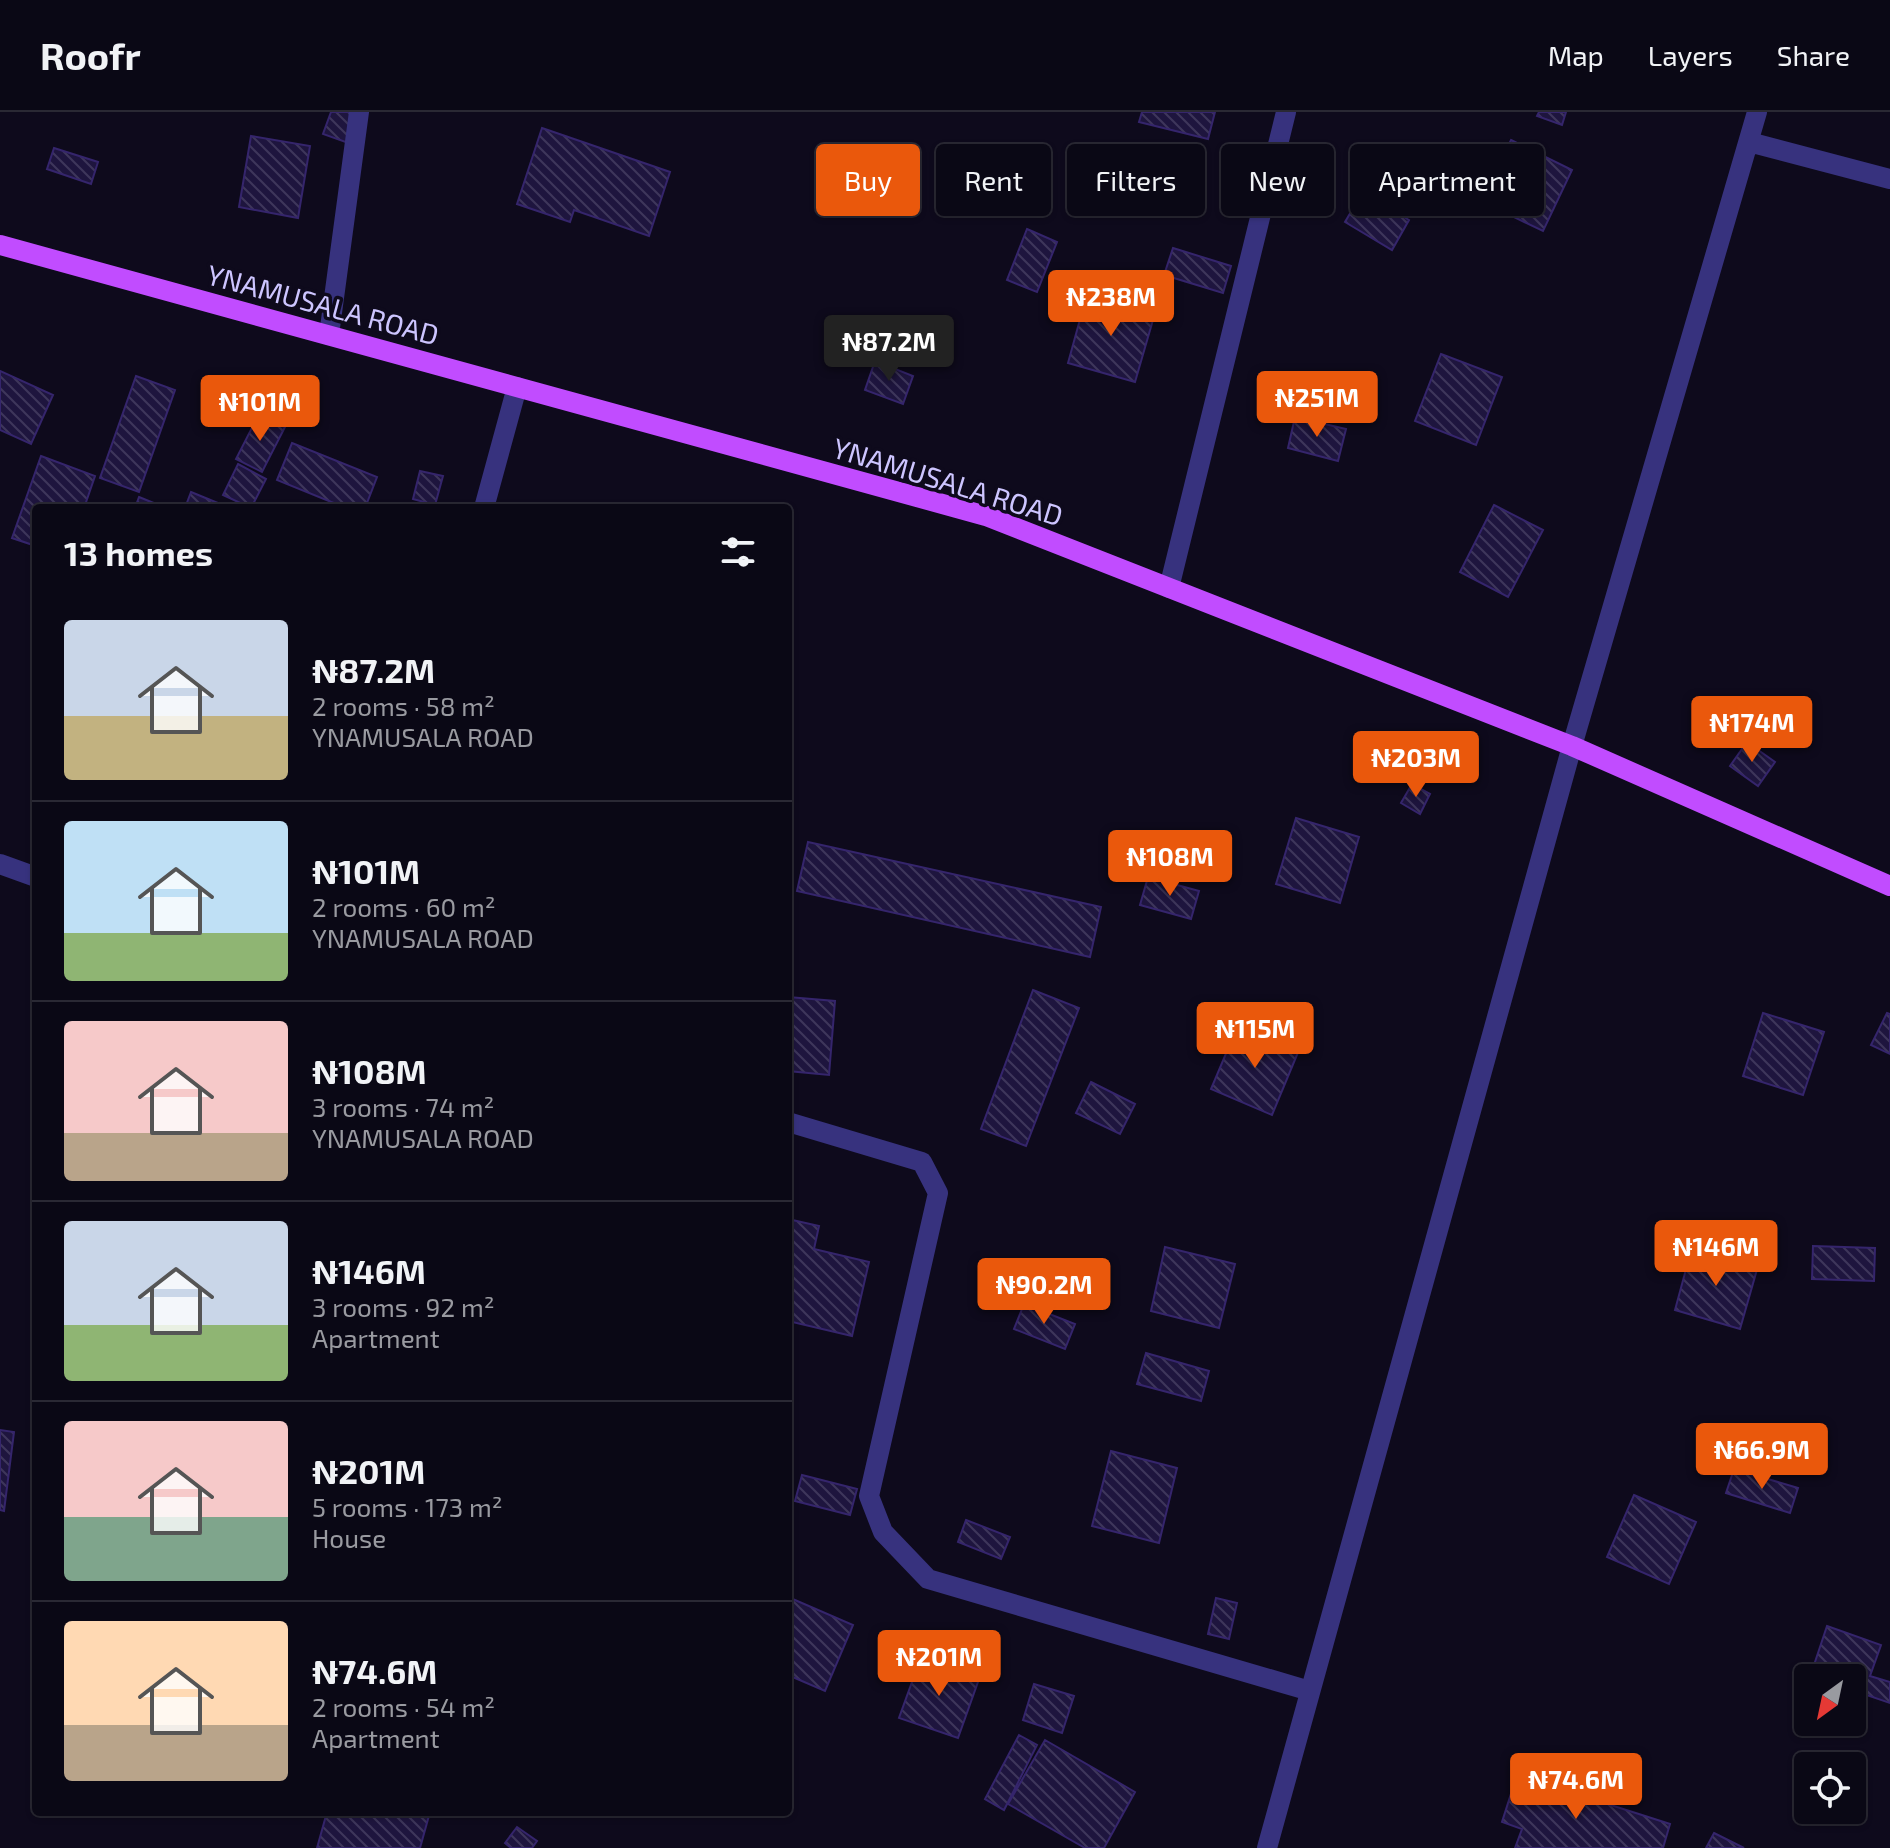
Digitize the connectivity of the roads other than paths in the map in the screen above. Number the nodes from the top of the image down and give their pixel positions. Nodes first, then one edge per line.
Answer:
1 (359, 112) edge
2 (1286, 112) edge
3 (1757, 112) edge
4 (1749, 142) junction
5 (1890, 179) edge
6 (0, 245) edge
7 (329, 335) junction
8 (517, 387) junction
9 (485, 504) edge
10 (1169, 588) junction
11 (1572, 746) junction
12 (0, 864) edge
13 (32, 876) edge
14 (1890, 886) edge
15 (792, 1123) edge
16 (1310, 1691) junction
17 (1267, 1848) edge

1 - 7 street
2 - 10 street
3 - 4 street
4 - 5 street
4 - 11 street
6 - 7 main road, YNAMUSALA ROAD
7 - 8 main road, YNAMUSALA ROAD
8 - 9 street
8 - 10 main road, YNAMUSALA ROAD
10 - 11 main road, YNAMUSALA ROAD
11 - 14 main road, YNAMUSALA ROAD
11 - 16 street
12 - 13 street
15 - 16 street
16 - 17 street

